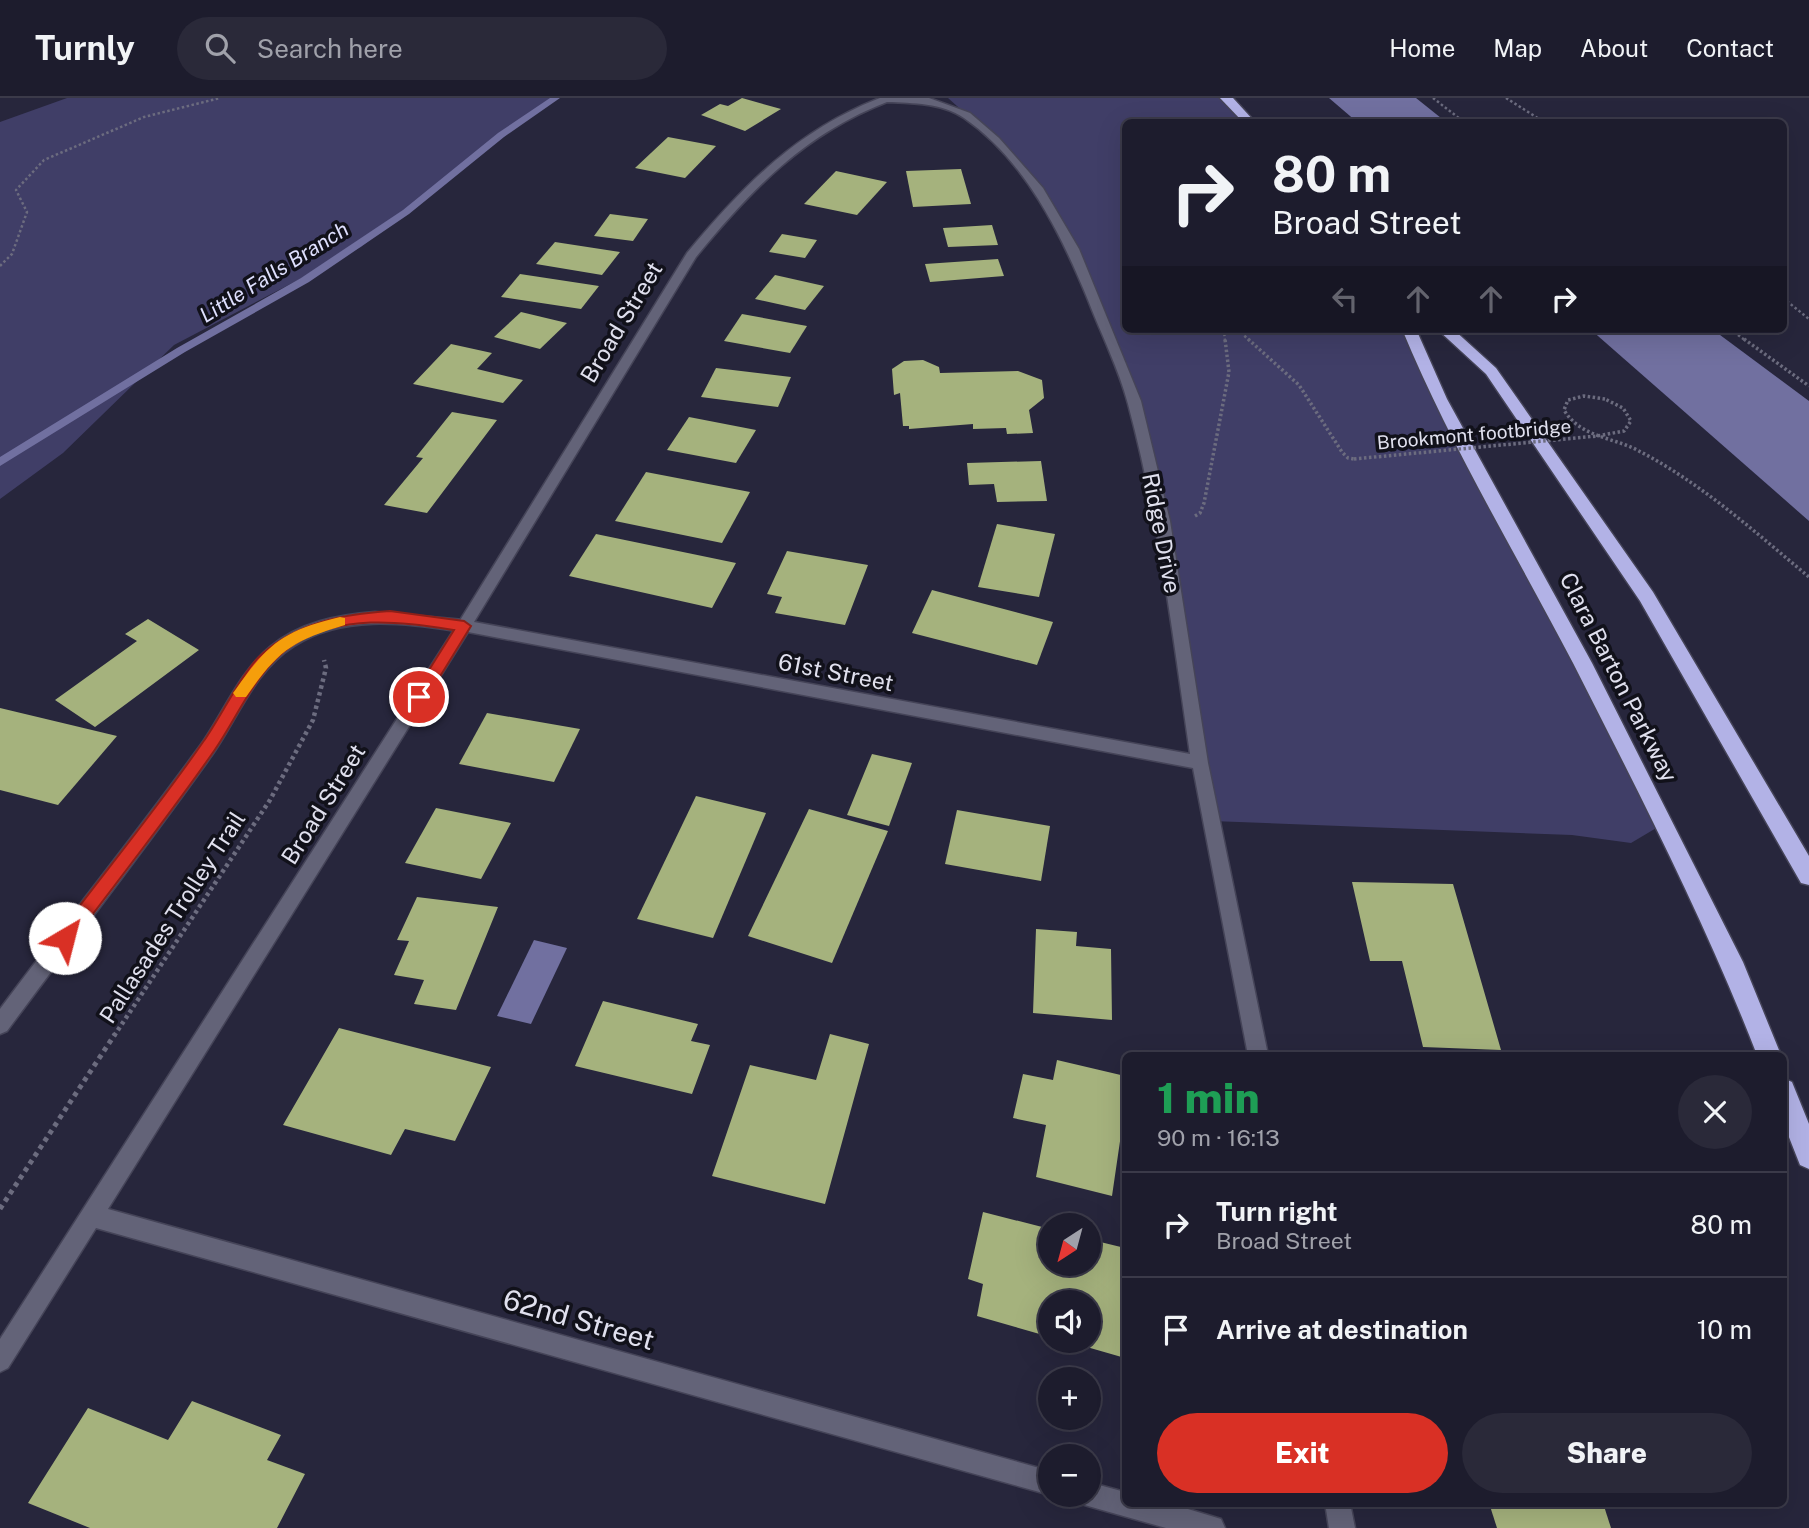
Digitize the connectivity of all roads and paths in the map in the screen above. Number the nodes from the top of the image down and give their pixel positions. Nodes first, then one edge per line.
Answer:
1 (220, 98) edge
2 (909, 98) edge
3 (1226, 98) edge
4 (1433, 98) edge
5 (1506, 98) edge
6 (1246, 119) edge
7 (1460, 119) edge
8 (1539, 119) edge
9 (0, 266) edge
10 (1787, 301) edge
11 (1809, 319) edge
12 (1224, 333) edge
13 (1242, 333) edge
14 (1411, 333) edge
15 (1449, 333) edge
16 (1736, 333) edge
17 (1809, 386) edge
18 (1598, 435) junction
19 (1163, 521) junction
20 (1809, 577) edge
21 (464, 626) junction
22 (317, 628) junction
23 (1200, 763) junction
24 (1809, 876) edge
25 (0, 1025) edge
26 (1257, 1052) edge
27 (1768, 1052) edge
28 (1787, 1100) edge
29 (1809, 1156) edge
30 (0, 1209) edge
31 (92, 1216) junction
32 (0, 1360) edge
33 (1038, 1480) edge
34 (1101, 1498) edge
35 (1122, 1503) edge
36 (1135, 1507) edge
37 (1338, 1507) edge
38 (1212, 1528) edge
39 (1342, 1528) edge

1 - 9 path
2 - 19 street, Ridge Drive
2 - 21 street, Broad Street
3 - 6 highway
4 - 7 path
5 - 8 path
10 - 11 path
12 - 19 path
13 - 18 path, Brookmont footbridge, bridge
14 - 27 highway, Clara Barton Parkway
15 - 24 highway
16 - 17 path
18 - 18 path, bridge
18 - 20 path
19 - 23 street, Ridge Drive
21 - 22 street, 61st Street
21 - 23 street, 61st Street
21 - 31 street, Broad Street
22 - 25 street, 61st Street
22 - 30 path, Pallasades Trolley Trail
23 - 26 street, Ridge Drive
28 - 29 highway
31 - 32 street, Broad Street
31 - 33 street, 62nd Street
34 - 35 street
36 - 38 street
37 - 39 street

